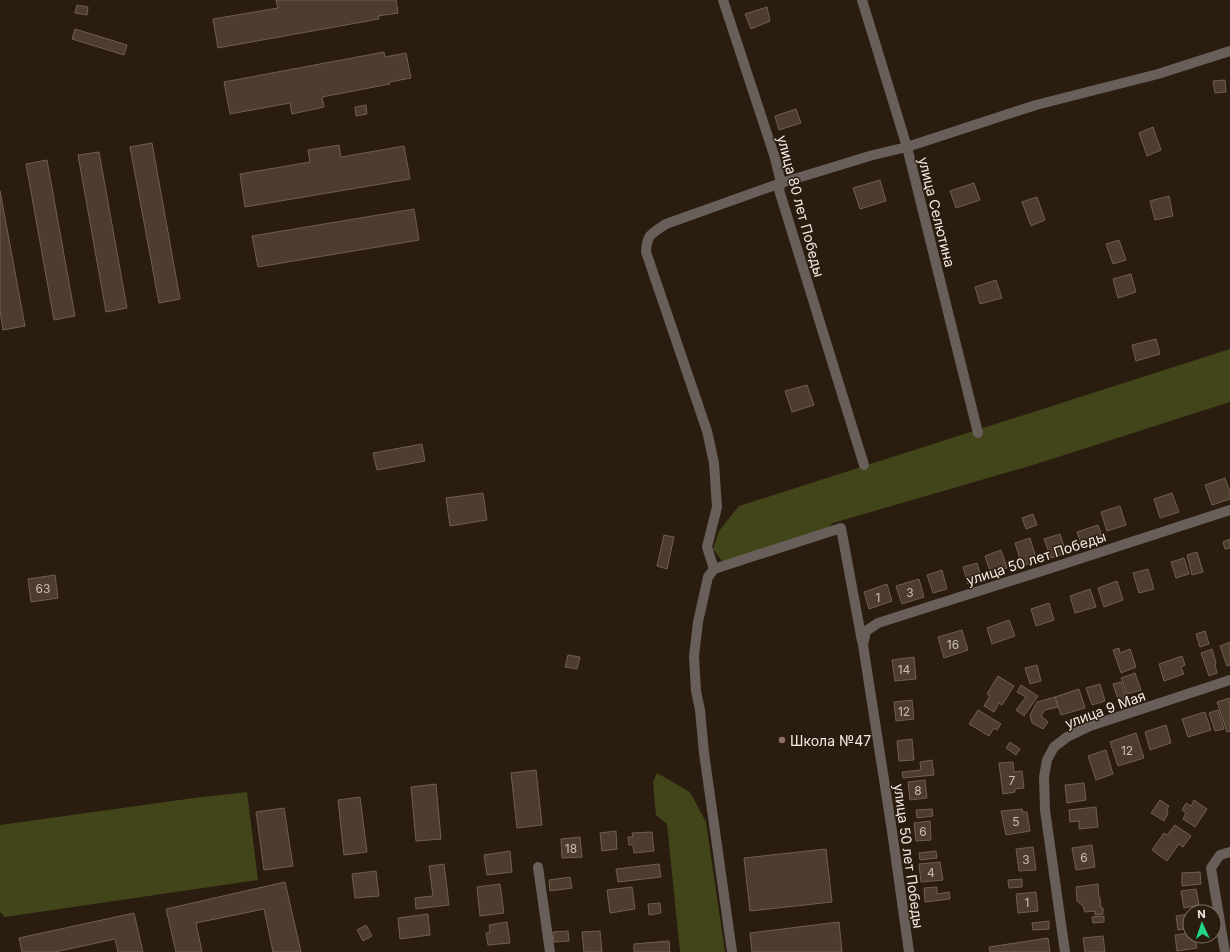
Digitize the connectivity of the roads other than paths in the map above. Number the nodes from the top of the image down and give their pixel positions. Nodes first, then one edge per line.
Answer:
1 (723, 0) edge
2 (862, 0) edge
3 (1230, 51) edge
4 (907, 147) junction
5 (781, 183) junction
6 (978, 433) dead end
7 (864, 465) dead end
8 (1230, 510) edge
9 (714, 569) junction
10 (863, 645) junction
11 (1230, 680) edge
12 (1230, 852) edge
13 (538, 867) dead end
14 (550, 952) edge
15 (732, 952) edge
16 (909, 952) edge
17 (1064, 952) edge
18 (1225, 952) edge

1 - 5 street, улица 80 лет Победы
2 - 4 street, улица Селютина
3 - 4 street
4 - 5 street
4 - 6 street, улица Селютина
5 - 7 street, улица 80 лет Победы
5 - 9 street
8 - 10 street, улица 50 лет Победы
9 - 10 street, улица 50 лет Победы
9 - 15 street
10 - 16 street, улица 50 лет Победы
11 - 17 street, улица 9 Мая
12 - 18 street
13 - 14 street

